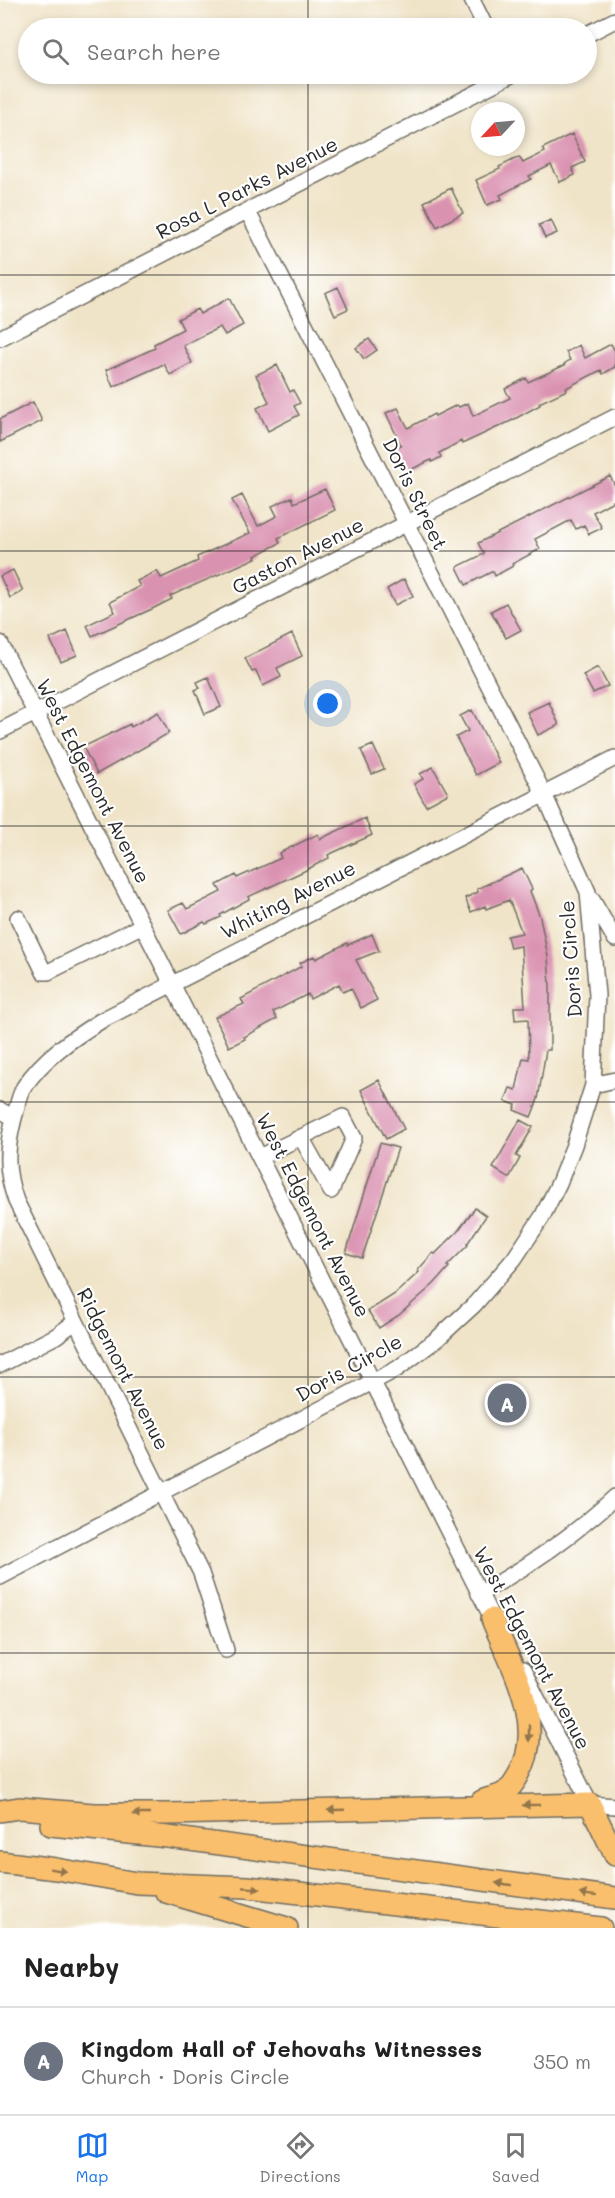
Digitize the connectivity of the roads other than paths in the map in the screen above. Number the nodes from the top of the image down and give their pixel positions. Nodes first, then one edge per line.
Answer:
1 (472, 0) edge
2 (481, 18) edge
3 (615, 20) edge
4 (597, 29) edge
5 (493, 84) edge
6 (248, 212) junction
7 (0, 338) edge
8 (615, 417) edge
9 (406, 524) junction
10 (0, 644) edge
11 (36, 714) junction
12 (0, 731) edge
13 (615, 758) edge
14 (544, 794) junction
15 (588, 892) junction
16 (18, 918) dead end
17 (143, 925) junction
18 (615, 939) edge
19 (172, 983) junction
20 (615, 1080) edge
21 (593, 1085) junction
22 (7, 1114) edge
23 (301, 1137) junction
24 (261, 1157) junction
25 (75, 1322) junction
26 (0, 1365) edge
27 (374, 1381) junction
28 (162, 1493) junction
29 (615, 1498) edge
30 (0, 1577) edge
31 (479, 1594) junction
32 (492, 1619) junction
33 (226, 1650) dead end
34 (590, 1804) junction
35 (465, 1806) junction
36 (615, 1806) edge
37 (0, 1811) edge
38 (0, 1818) edge
39 (615, 1855) edge
40 (0, 1862) edge
41 (137, 1883) junction
42 (615, 1898) edge
43 (286, 1928) edge
44 (601, 1928) edge

1 - 2 street
3 - 4 street
5 - 6 street, Rosa L Parks Avenue
6 - 7 street, Rosa L Parks Avenue
6 - 9 street, Doris Street
8 - 9 street, Gaston Avenue
9 - 11 street, Gaston Avenue
9 - 14 street, Doris Street
10 - 11 street, West Edgemont Avenue
11 - 12 street, Gaston Avenue
11 - 17 street, West Edgemont Avenue
13 - 14 street, Whiting Avenue
14 - 15 street, Doris Circle
14 - 19 street, Whiting Avenue
15 - 18 street
15 - 21 street, Doris Circle
16 - 17 street
17 - 19 street, West Edgemont Avenue
19 - 22 street, Whiting Avenue
19 - 24 street, West Edgemont Avenue
20 - 21 street
21 - 27 street, Doris Circle
22 - 25 street, Ridgemont Avenue
23 - 23 street
23 - 24 street
24 - 27 street, West Edgemont Avenue
25 - 26 street
25 - 28 street, Ridgemont Avenue
27 - 28 street, Doris Circle
27 - 31 street, West Edgemont Avenue
28 - 30 street, Doris Circle
28 - 33 street, Ridgemont Avenue
29 - 31 street
31 - 32 street, West Edgemont Avenue
32 - 34 street, West Edgemont Avenue
32 -> 35 highway
34 -> 35 highway
34 - 36 street
34 - 39 highway
35 -> 37 highway
42 -> 38 highway
40 -> 41 highway
41 - 43 highway
41 -> 44 highway

